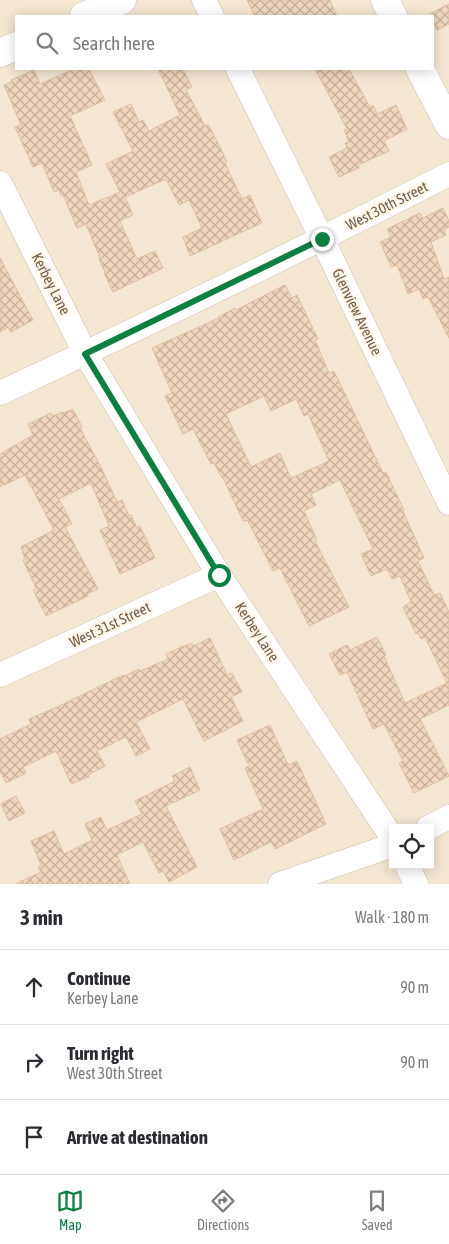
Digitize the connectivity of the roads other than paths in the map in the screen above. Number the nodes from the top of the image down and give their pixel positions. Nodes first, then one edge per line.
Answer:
1 (122, 0) edge
2 (204, 0) edge
3 (385, 0) edge
4 (86, 15) edge
5 (212, 15) edge
6 (392, 15) edge
7 (15, 46) edge
8 (0, 53) edge
9 (238, 70) edge
10 (421, 70) edge
11 (449, 125) edge
12 (449, 174) edge
13 (0, 183) edge
14 (322, 239) junction
15 (85, 354) junction
16 (0, 393) edge
17 (449, 503) edge
18 (219, 575) junction
19 (0, 676) edge
20 (449, 817) edge
21 (434, 825) edge
22 (389, 833) edge
23 (389, 846) edge
24 (409, 869) edge
25 (280, 884) edge
26 (416, 884) edge

1 - 4 street
2 - 5 street
3 - 6 street
7 - 8 street
9 - 14 street, Glenview Avenue
10 - 11 street
12 - 14 street, West 30th Street
13 - 15 street, Kerbey Lane
14 - 15 street, West 30th Street
14 - 17 street, Glenview Avenue
15 - 16 street, West 30th Street
15 - 18 street, Kerbey Lane
18 - 19 street, West 31st Street
18 - 22 street, Kerbey Lane
20 - 21 street
23 - 25 street
24 - 26 street

